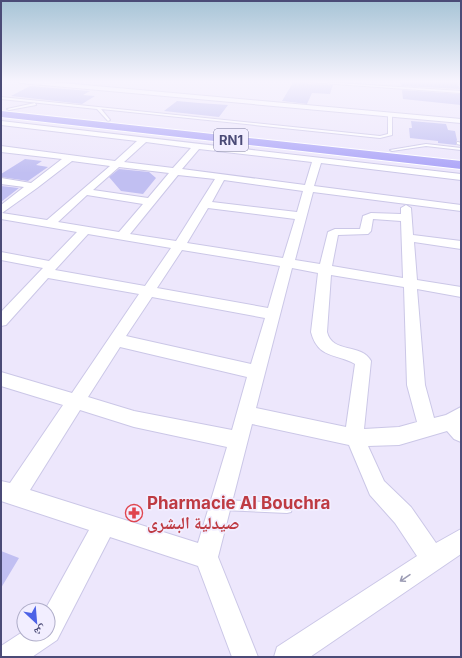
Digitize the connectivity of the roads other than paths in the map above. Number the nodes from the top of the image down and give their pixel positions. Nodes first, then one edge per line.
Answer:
1 (18, 112) edge
2 (22, 112) edge
3 (102, 112) edge
4 (135, 112) edge
5 (354, 112) edge
6 (390, 115) junction
7 (108, 120) junction
8 (461, 121) edge
9 (1, 123) edge
10 (144, 140) junction
11 (438, 140) dead end
12 (197, 146) junction
13 (408, 148) junction
14 (1, 149) edge
15 (461, 149) edge
16 (392, 150) junction
17 (71, 157) junction
18 (461, 158) edge
19 (317, 160) junction
20 (117, 163) junction
21 (461, 165) edge
22 (176, 171) junction
23 (221, 177) junction
24 (461, 177) edge
25 (1, 181) edge
26 (34, 186) junction
27 (308, 188) junction
28 (84, 192) junction
29 (375, 197) junction
30 (405, 201) junction
31 (151, 202) junction
32 (205, 204) junction
33 (461, 208) edge
34 (1, 210) edge
35 (375, 215) junction
36 (1, 216) edge
37 (300, 216) junction
38 (406, 218) junction
39 (49, 224) junction
40 (85, 230) junction
41 (122, 236) junction
42 (407, 238) junction
43 (461, 245) edge
44 (178, 246) junction
45 (1, 256) edge
46 (288, 263) junction
47 (49, 269) junction
48 (325, 270) junction
49 (410, 284) junction
50 (150, 290) junction
51 (461, 292) edge
52 (272, 314) junction
53 (3, 315) edge
54 (116, 340) junction
55 (256, 372) junction
56 (1, 379) edge
57 (76, 401) junction
58 (245, 414) junction
59 (457, 424) edge
60 (427, 428) junction
61 (355, 438) junction
62 (238, 440) junction
63 (8, 492) edge
64 (220, 505) junction
65 (287, 508) dead end
66 (105, 524) junction
67 (461, 540) edge
68 (206, 557) junction
69 (433, 559) junction
70 (56, 616) edge
71 (31, 642) edge
72 (8, 657) edge
73 (244, 657) edge
74 (287, 657) edge

1 - 21 highway, RN1
2 - 7 highway, RN1
3 - 7 lane
4 - 6 lane
5 - 6 street
6 - 8 street
7 - 16 highway, RN1
9 - 10 street
10 - 12 street
10 - 20 street
11 - 13 lane
12 - 19 street
12 - 22 street
13 - 15 lane
13 - 16 lane
14 - 17 street
16 - 18 highway, RN1
17 - 20 street
17 - 26 street
19 - 24 street
19 - 27 street
20 - 22 street
20 - 28 street
22 - 23 street
22 - 31 street
23 - 27 street
23 - 32 street
25 - 26 street
26 - 34 street
27 - 29 street
27 - 37 street
28 - 31 street
28 - 39 street
29 - 30 street
29 - 35 street
30 - 33 street
30 - 38 street
31 - 41 street
32 - 37 street
32 - 44 street
35 - 38 street
35 - 48 street
36 - 39 street
37 - 46 street
38 - 42 street
39 - 40 street
40 - 41 street
40 - 47 street
41 - 44 street
42 - 43 street
42 - 49 street
44 - 46 street
44 - 50 street
45 - 47 street
46 - 48 street
46 - 52 street
47 - 50 street
47 - 53 street
48 - 49 street
48 - 61 street
49 - 51 street
49 - 60 street
50 - 52 street
50 - 54 street
52 - 55 street
54 - 55 street
54 - 57 street
55 - 58 street
56 - 57 street
57 - 62 street
57 - 63 street
58 - 61 street
58 - 62 street
59 - 60 street
60 - 61 street
61 - 69 street
62 - 64 street
63 - 66 street
64 - 65 lane
64 - 68 street
66 - 68 street
66 - 70 street
67 - 69 street
68 - 73 street
69 -> 74 street
71 - 72 street

